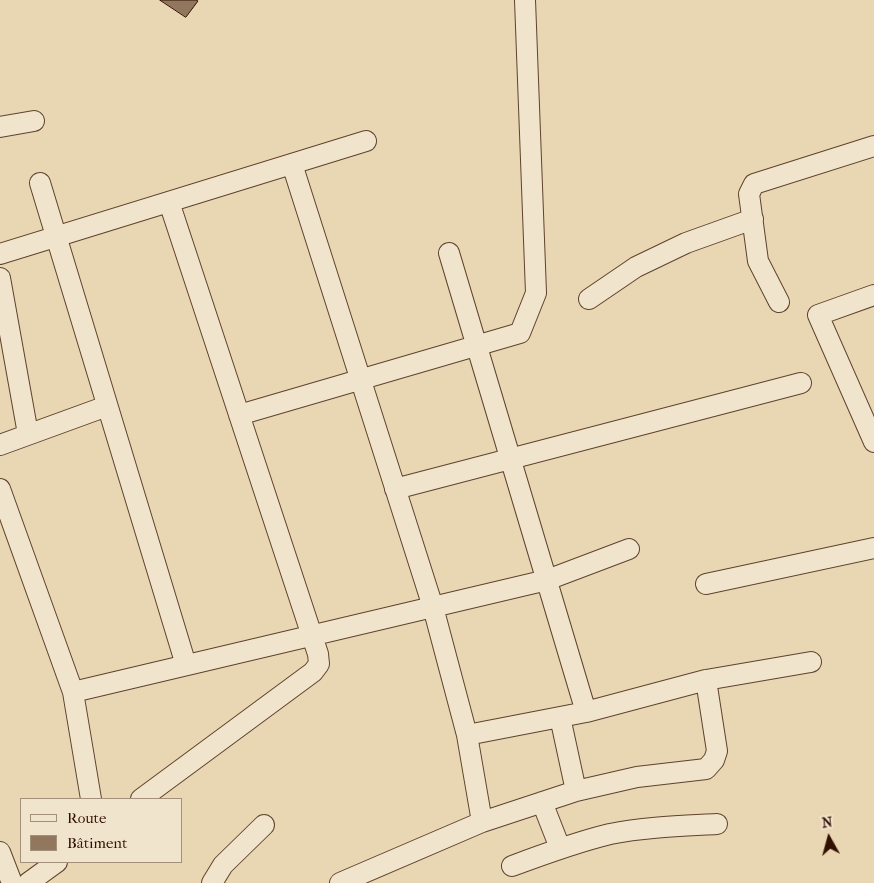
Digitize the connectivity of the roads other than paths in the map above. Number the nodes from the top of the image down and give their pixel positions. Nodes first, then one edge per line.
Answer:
1 (525, 0) edge
2 (34, 121) dead end
3 (0, 127) edge
4 (366, 141) dead end
5 (874, 146) edge
6 (292, 164) junction
7 (40, 183) dead end
8 (169, 202) junction
9 (752, 219) junction
10 (56, 237) junction
11 (449, 252) dead end
12 (0, 254) edge
13 (0, 278) edge
14 (874, 295) edge
15 (589, 300) dead end
16 (779, 302) dead end
17 (477, 346) junction
18 (360, 380) junction
19 (801, 383) dead end
20 (107, 406) junction
21 (239, 415) junction
22 (28, 434) junction
23 (874, 442) edge
24 (0, 445) edge
25 (511, 459) junction
26 (0, 488) edge
27 (395, 489) junction
28 (874, 548) edge
29 (628, 549) dead end
30 (547, 580) junction
31 (706, 584) dead end
32 (433, 607) junction
33 (312, 635) junction
34 (811, 662) dead end
35 (186, 665) junction
36 (706, 680) junction
37 (72, 692) junction
38 (586, 712) junction
39 (560, 717) junction
40 (467, 735) junction
41 (576, 791) junction
42 (92, 798) edge
43 (142, 798) edge
44 (542, 802) junction
45 (482, 822) junction
46 (717, 824) dead end
47 (264, 825) dead end
48 (560, 848) junction
49 (0, 852) edge
50 (56, 863) edge
51 (512, 866) dead end
52 (12, 883) edge
53 (28, 883) edge
54 (212, 883) edge
55 (340, 883) edge

1 - 17 street
2 - 3 street
4 - 6 street
5 - 9 street
6 - 8 street
6 - 18 street
7 - 10 street
8 - 10 street
8 - 21 street
9 - 15 street
9 - 16 street
10 - 12 street
10 - 20 street
11 - 17 street
13 - 22 street
14 - 23 street
17 - 18 street
17 - 25 street
18 - 21 street
18 - 27 street
19 - 25 street
20 - 22 street
20 - 35 street
21 - 33 street
22 - 24 street
25 - 27 street
25 - 30 street
26 - 37 street
27 - 32 street
28 - 31 street
29 - 30 street
30 - 32 street
30 - 38 street
32 - 33 street
32 - 40 street
33 - 35 street
33 - 43 street
34 - 36 street
35 - 37 street
36 - 38 street
36 - 41 street
37 - 42 street
38 - 39 street
39 - 40 street
39 - 41 street
40 - 45 street
41 - 44 street
44 - 45 street
44 - 48 street
45 - 55 street
46 - 48 street
47 - 54 street
48 - 51 street
49 - 52 street
50 - 53 street

